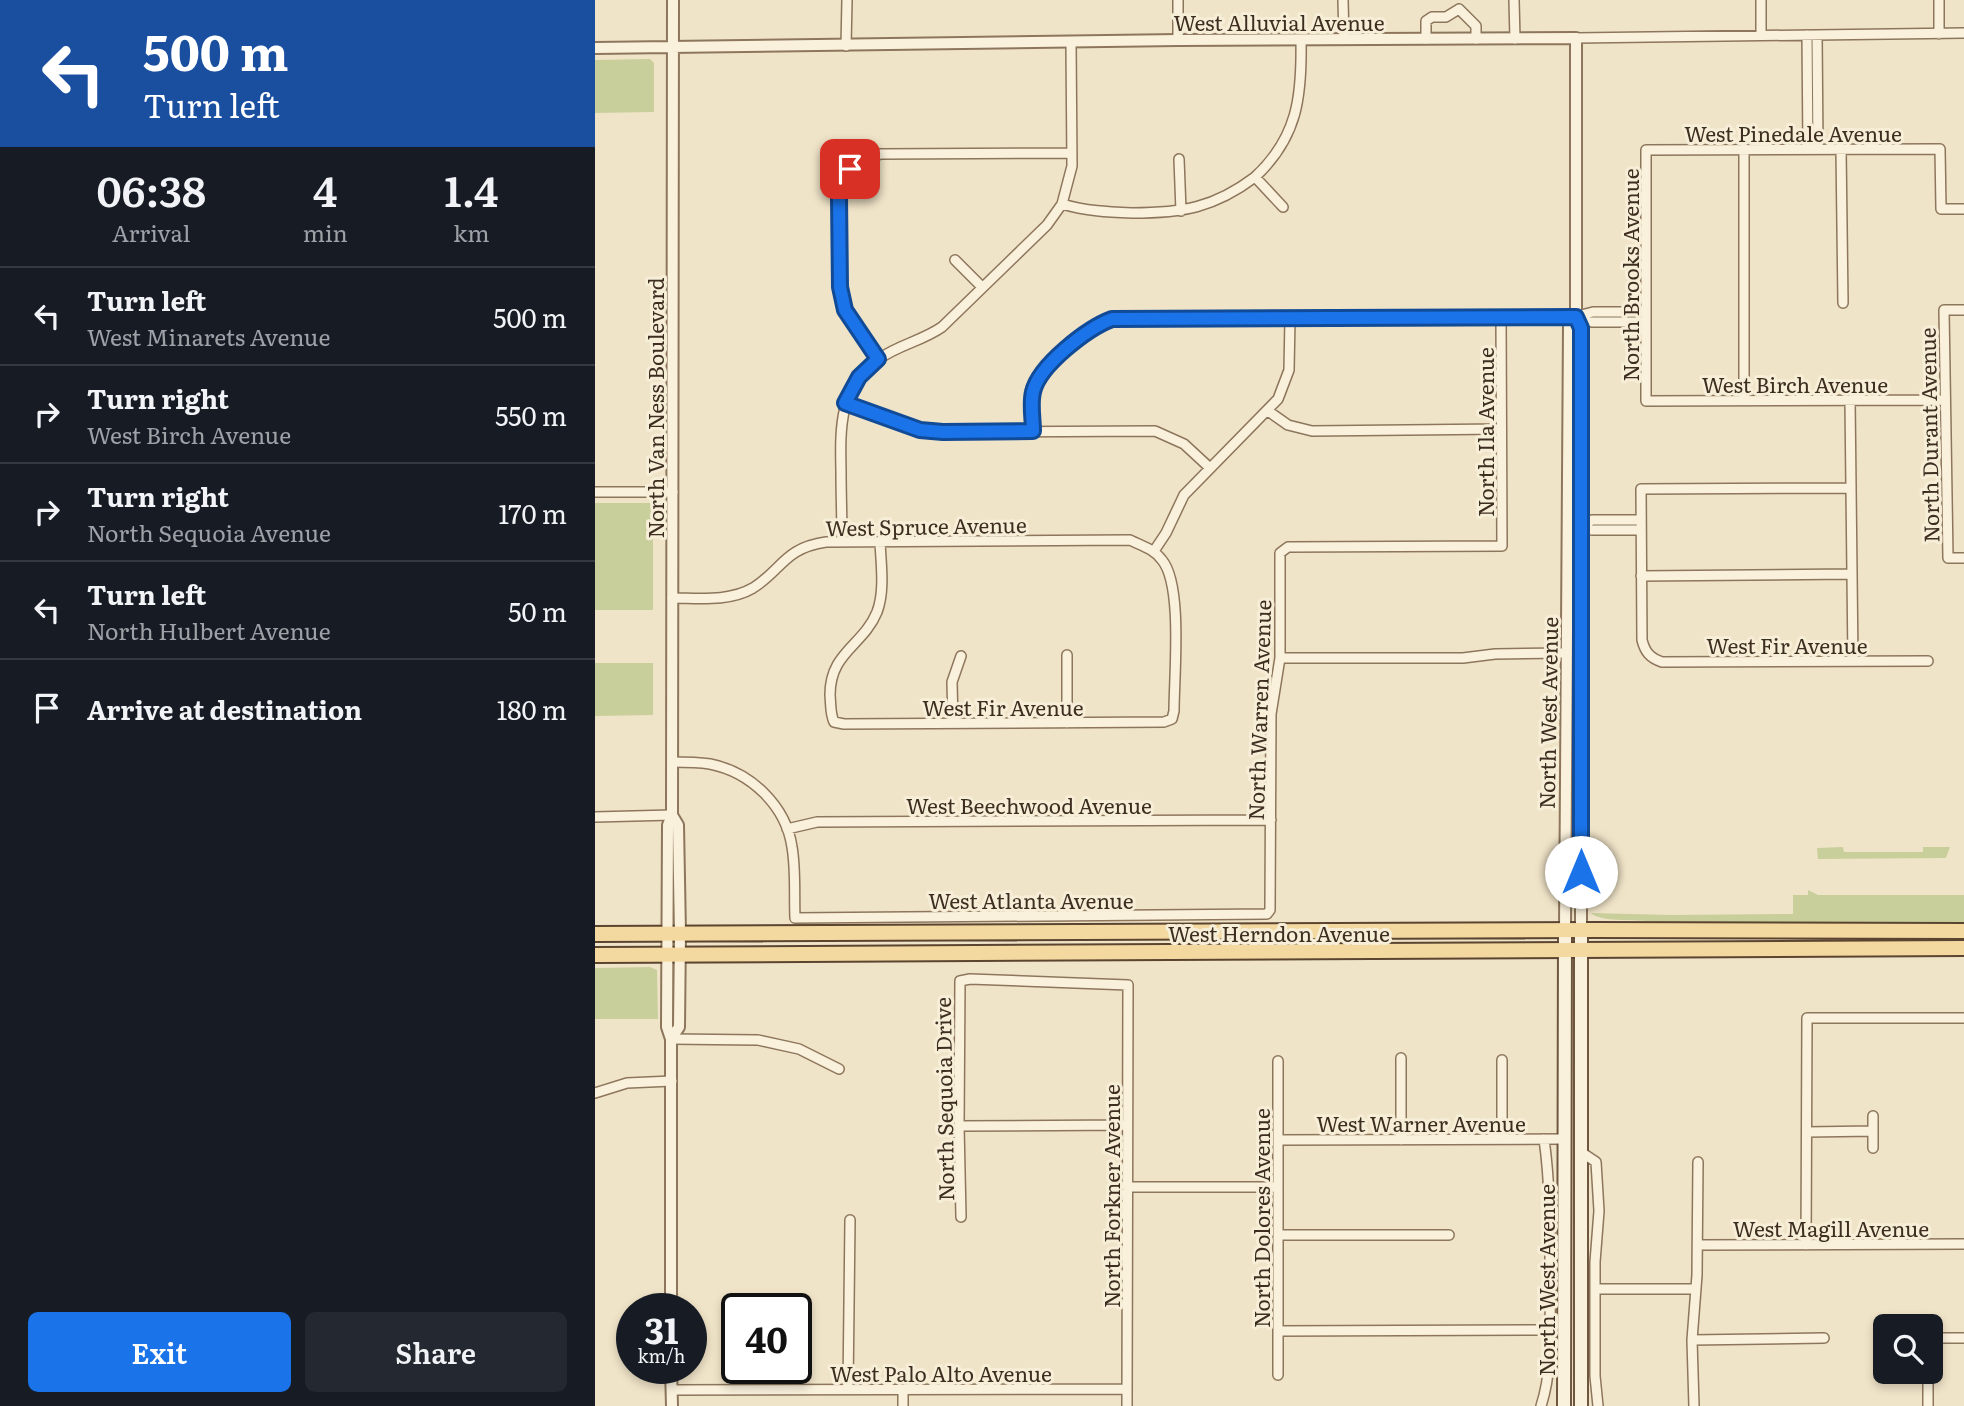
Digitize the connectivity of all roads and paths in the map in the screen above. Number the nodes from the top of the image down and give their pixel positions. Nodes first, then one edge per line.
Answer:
1 (673, 0) edge
2 (847, 0) edge
3 (1178, 0) edge
4 (1343, 0) edge
5 (1514, 0) edge
6 (1761, 0) edge
7 (1939, 0) edge
8 (1459, 4) edge
9 (1964, 33) edge
10 (1939, 34) junction
11 (1761, 35) junction
12 (1812, 35) junction
13 (1476, 38) junction
14 (1515, 38) junction
15 (1576, 38) junction
16 (1345, 39) junction
17 (1426, 39) junction
18 (1178, 40) junction
19 (1301, 40) junction
20 (1071, 43) junction
21 (846, 46) junction
22 (595, 48) edge
23 (673, 48) junction
24 (1813, 148) junction
25 (1744, 149) junction
26 (1842, 149) junction
27 (1646, 150) joint
28 (1072, 153) junction
29 (1179, 159) dead end
30 (1255, 177) junction
31 (1062, 204) junction
32 (1283, 207) dead end
33 (1964, 209) edge
34 (1181, 211) junction
35 (955, 260) dead end
36 (982, 287) junction
37 (1843, 303) dead end
38 (1964, 310) edge
39 (1501, 317) junction
40 (1576, 317) junction
41 (1645, 317) junction
42 (1290, 319) junction
43 (878, 359) junction
44 (1744, 400) junction
45 (1850, 400) junction
46 (1944, 400) junction
47 (1646, 401) joint
48 (845, 403) junction
49 (1268, 411) junction
50 (1501, 429) junction
51 (1033, 431) junction
52 (1210, 468) junction
53 (1851, 488) junction
54 (595, 492) edge
55 (673, 492) junction
56 (1583, 524) junction
57 (1569, 525) junction
58 (1641, 525) junction
59 (842, 542) junction
60 (880, 542) junction
61 (1283, 550) joint
62 (1154, 551) junction
63 (1964, 558) edge
64 (1852, 574) junction
65 (1641, 576) junction
66 (672, 598) junction
67 (1567, 653) junction
68 (1067, 655) dead end
69 (961, 656) dead end
70 (1280, 658) junction
71 (1853, 661) junction
72 (1927, 661) dead end
73 (1581, 717) junction
74 (953, 723) junction
75 (1067, 723) junction
76 (672, 762) junction
77 (672, 815) junction
78 (595, 817) edge
79 (1271, 820) junction
80 (787, 828) junction
81 (1267, 914) joint
82 (1565, 930) junction
83 (1581, 930) junction
84 (1964, 931) edge
85 (674, 933) junction
86 (595, 934) edge
87 (1964, 948) edge
88 (1565, 951) junction
89 (1581, 951) junction
90 (595, 955) edge
91 (673, 955) junction
92 (960, 981) joint
93 (1964, 1018) edge
94 (671, 1039) junction
95 (1565, 1040) junction
96 (1401, 1058) dead end
97 (1502, 1060) dead end
98 (1278, 1061) dead end
99 (839, 1069) dead end
100 (671, 1082) junction
101 (1565, 1084) junction
102 (595, 1093) edge
103 (1580, 1104) junction
104 (1873, 1116) dead end
105 (1127, 1125) junction
106 (958, 1126) junction
107 (1873, 1131) junction
108 (1807, 1132) junction
109 (1580, 1135) junction
110 (1502, 1139) junction
111 (1544, 1139) junction
112 (1564, 1139) junction
113 (1278, 1140) junction
114 (1401, 1140) junction
115 (1873, 1148) dead end
116 (1581, 1152) junction
117 (1698, 1163) dead end
118 (1127, 1187) junction
119 (1278, 1187) junction
120 (1580, 1211) junction
121 (1599, 1211) junction
122 (961, 1217) dead end
123 (850, 1220) dead end
124 (1278, 1235) junction
125 (1449, 1235) dead end
126 (1964, 1244) edge
127 (1698, 1245) junction
128 (1806, 1245) junction
129 (1595, 1289) junction
130 (1696, 1289) junction
131 (671, 1293) edge
132 (1550, 1330) junction
133 (1277, 1331) junction
134 (1824, 1338) dead end
135 (1943, 1338) edge
136 (1964, 1338) edge
137 (1692, 1340) junction
138 (1277, 1375) dead end
139 (671, 1384) edge
140 (1928, 1384) edge
141 (848, 1389) junction
142 (671, 1390) junction
143 (903, 1390) junction
144 (1127, 1390) junction
145 (671, 1406) edge
146 (903, 1406) edge
147 (1127, 1406) edge
148 (1541, 1406) edge
149 (1564, 1406) edge
150 (1581, 1406) edge
151 (1598, 1406) edge
152 (1694, 1406) edge
153 (1928, 1406) edge

1 - 23 street, North Van Ness Boulevard
2 - 21 street
3 - 18 street
4 - 16 street
5 - 14 street
6 - 11 street
7 - 10 street
8 - 13 street
8 - 17 street
9 - 10 street, West Alluvial Avenue
10 - 12 street, West Alluvial Avenue
11 - 12 street, West Alluvial Avenue
11 - 15 street, West Alluvial Avenue
12 - 24 street
13 - 14 street, West Alluvial Avenue
13 - 17 street, West Alluvial Avenue
14 - 15 street, West Alluvial Avenue
15 - 40 street, North West Avenue
16 - 17 street, West Alluvial Avenue
16 - 19 street, West Alluvial Avenue
18 - 19 street, West Alluvial Avenue
18 - 20 street, West Alluvial Avenue
19 - 30 street
20 - 21 street, West Alluvial Avenue
20 - 28 street
21 - 23 street, West Alluvial Avenue
22 - 23 street, West Alluvial Avenue
23 - 55 street, North Van Ness Boulevard
24 - 25 street, West Pinedale Avenue
24 - 26 street, West Pinedale Avenue
25 - 27 street, West Pinedale Avenue
25 - 44 street
26 - 33 street, West Pinedale Avenue
26 - 37 street
27 - 41 street, North Brooks Avenue
28 - 31 street
28 - 43 street
29 - 34 street
30 - 32 street
30 - 34 street
31 - 34 street
31 - 36 street
35 - 36 street
36 - 43 street
38 - 46 street, North Durant Avenue
39 - 40 street
39 - 42 street
39 - 50 street, North Ila Avenue
40 - 41 street
40 - 56 street, North West Avenue
40 - 57 street, North West Avenue
41 - 47 street, North Brooks Avenue
42 - 49 street
42 - 51 street
43 - 48 street
44 - 45 street, West Birch Avenue
44 - 47 street, West Birch Avenue
45 - 46 street, West Birch Avenue
45 - 53 street
46 - 63 street, North Durant Avenue
48 - 51 street
48 - 59 street
49 - 50 street
49 - 52 street
50 - 61 street, North Ila Avenue
51 - 52 street
52 - 62 street
53 - 58 street
53 - 64 street
54 - 55 street
55 - 66 street, North Van Ness Boulevard
56 - 57 street
56 - 58 street
56 - 73 street, North West Avenue
57 - 67 street, North West Avenue
58 - 65 street
59 - 60 street, West Spruce Avenue
59 - 66 street, West Spruce Avenue
60 - 62 street, West Spruce Avenue
60 - 74 street, West Fir Avenue
61 - 70 street, North Warren Avenue
62 - 75 street, West Fir Avenue
64 - 65 street
64 - 71 street
65 - 71 street, West Fir Avenue
66 - 76 street, North Van Ness Boulevard
67 - 70 street
67 - 73 street
67 - 82 street, North West Avenue
68 - 75 street
69 - 74 street
70 - 79 street, North Warren Avenue
71 - 72 street, West Fir Avenue
73 - 83 street, North West Avenue
74 - 75 street, West Fir Avenue
76 - 77 street, North Van Ness Boulevard
76 - 80 street
77 - 78 street
77 - 85 street, North Van Ness Boulevard
79 - 80 street, West Beechwood Avenue
79 - 81 street, North Warren Avenue
80 - 81 street, West Atlanta Avenue
82 - 83 main road, West Herndon Avenue
82 - 85 main road, West Herndon Avenue
82 - 88 main road, North West Avenue
83 - 84 main road, West Herndon Avenue
83 - 89 main road, North West Avenue
85 - 86 main road, West Herndon Avenue
85 - 91 street, North Van Ness Boulevard
87 - 89 main road, West Herndon Avenue
88 - 89 main road, West Herndon Avenue
88 - 91 main road, West Herndon Avenue
88 - 95 main road, North West Avenue
89 - 103 main road, North West Avenue
90 - 91 main road, West Herndon Avenue
91 - 94 street, North Van Ness Boulevard
92 - 105 street, North Forkner Avenue
92 - 106 street, North Sequoia Drive
93 - 108 street
94 - 99 street
94 - 100 street, North Van Ness Boulevard
95 - 101 main road, North West Avenue
95 - 103 main road
96 - 114 street
97 - 110 street
98 - 113 street, North Dolores Avenue
100 - 102 street
100 - 131 street, North Van Ness Boulevard
101 - 109 main road
101 - 112 main road, North West Avenue
103 - 109 main road, North West Avenue
104 - 107 street
105 - 106 street
105 - 118 street, North Forkner Avenue
106 - 122 street, North Sequoia Drive
107 - 108 street
107 - 115 street
108 - 128 street
109 - 116 main road, North West Avenue
110 - 111 street, West Warner Avenue
110 - 114 street, West Warner Avenue
111 - 112 street, West Warner Avenue
111 - 132 street
112 - 120 main road
112 - 149 main road, North West Avenue
113 - 114 street, West Warner Avenue
113 - 119 street, North Dolores Avenue
116 - 120 main road, North West Avenue
116 - 121 street
117 - 127 street
118 - 119 street
118 - 144 street, North Forkner Avenue
119 - 124 street, North Dolores Avenue
120 - 121 street
120 - 150 main road, North West Avenue
121 - 129 street
123 - 141 street
124 - 125 street
124 - 133 street, North Dolores Avenue
126 - 128 street, West Magill Avenue
127 - 128 street, West Magill Avenue
127 - 130 street
129 - 130 street
129 - 151 street
130 - 137 street
132 - 133 street
132 - 148 street
133 - 138 street, North Dolores Avenue
134 - 137 street
135 - 136 street
137 - 152 street
139 - 142 street
140 - 153 street
141 - 142 street, West Palo Alto Avenue
141 - 143 street, West Palo Alto Avenue
142 - 145 street
143 - 144 street, West Palo Alto Avenue
143 - 146 street
144 - 147 street, North Forkner Avenue

